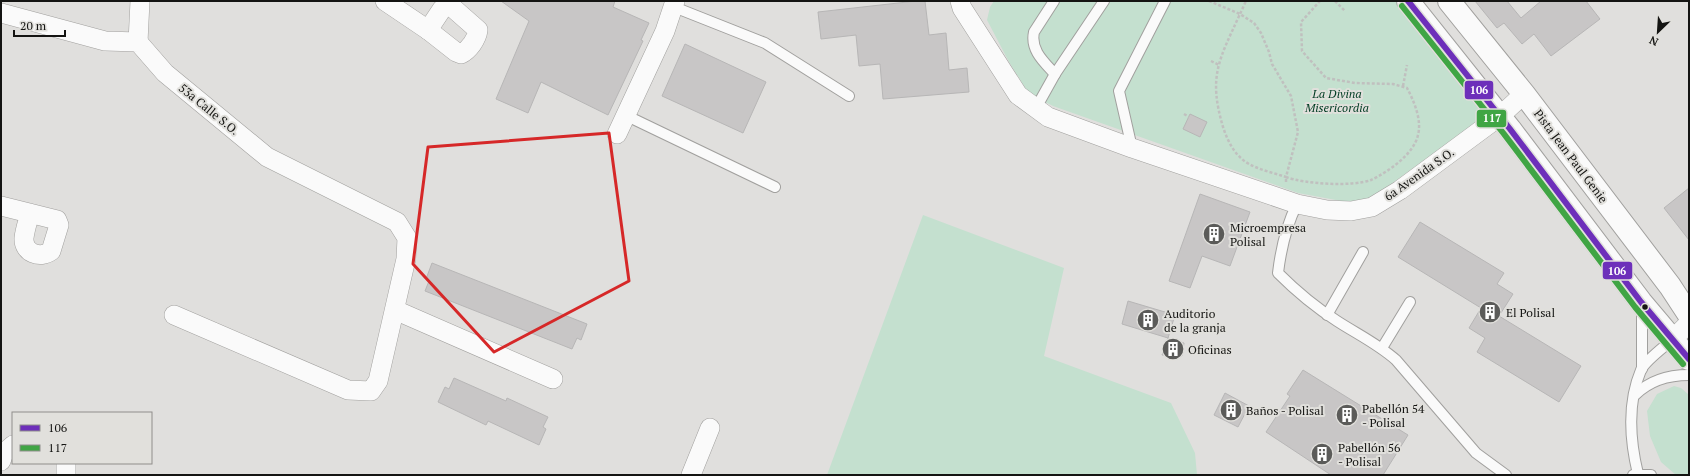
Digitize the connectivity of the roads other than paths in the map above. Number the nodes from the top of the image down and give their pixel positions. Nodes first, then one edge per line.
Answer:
1 (140, 1) edge
2 (385, 1) edge
3 (960, 1) edge
4 (1054, 1) edge
5 (1104, 1) edge
6 (1165, 1) edge
7 (1408, 1) edge
8 (1449, 1) edge
9 (675, 4) edge
10 (1, 13) edge
11 (428, 30) dead end
12 (138, 42) junction
13 (1055, 74) junction
14 (1524, 94) junction
15 (849, 96) dead end
16 (1036, 108) junction
17 (625, 116) junction
18 (1500, 116) junction
19 (617, 134) dead end
20 (1132, 148) junction
21 (775, 187) dead end
22 (1298, 204) junction
23 (1, 206) edge
24 (30, 212) dead end
25 (1363, 252) dead end
26 (1410, 302) dead end
27 (1641, 302) junction
28 (395, 310) junction
29 (174, 314) dead end
30 (1327, 314) junction
31 (1689, 315) edge
32 (1689, 323) edge
33 (1672, 340) junction
34 (1382, 348) junction
35 (1689, 359) edge
36 (1642, 369) junction
37 (1689, 375) edge
38 (553, 379) dead end
39 (1635, 395) junction
40 (710, 428) dead end
41 (66, 464) edge
42 (1636, 474) edge
43 (66, 475) edge
44 (692, 475) edge
45 (1506, 475) edge
46 (1651, 475) edge

1 - 12 street
2 - 11 street
3 - 16 street, 6a Avenida S.O.
4 - 13 lane
5 - 13 lane
6 - 20 lane
7 - 18 main road
8 - 14 main road, Pista Jean Paul Genie
9 - 15 lane
9 - 17 street
10 - 12 street
12 - 28 street, 53a Calle S.O.
13 - 16 lane
14 - 18 street, 6a Avenida S.O.
14 - 31 main road, Pista Jean Paul Genie
16 - 20 street, 6a Avenida S.O.
17 - 19 street
17 - 21 lane
18 - 22 street, 6a Avenida S.O.
18 - 27 main road
20 - 22 street, 6a Avenida S.O.
22 - 30 lane
23 - 24 street
25 - 30 lane
26 - 34 lane
27 - 33 main road
27 - 36 lane
28 - 29 street
28 - 38 street
30 - 34 lane
32 - 33 street
33 - 35 main road
33 - 36 lane
34 - 45 lane
36 - 39 lane
37 - 39 lane
39 - 42 lane
40 - 44 street
41 - 43 street
42 - 46 lane

